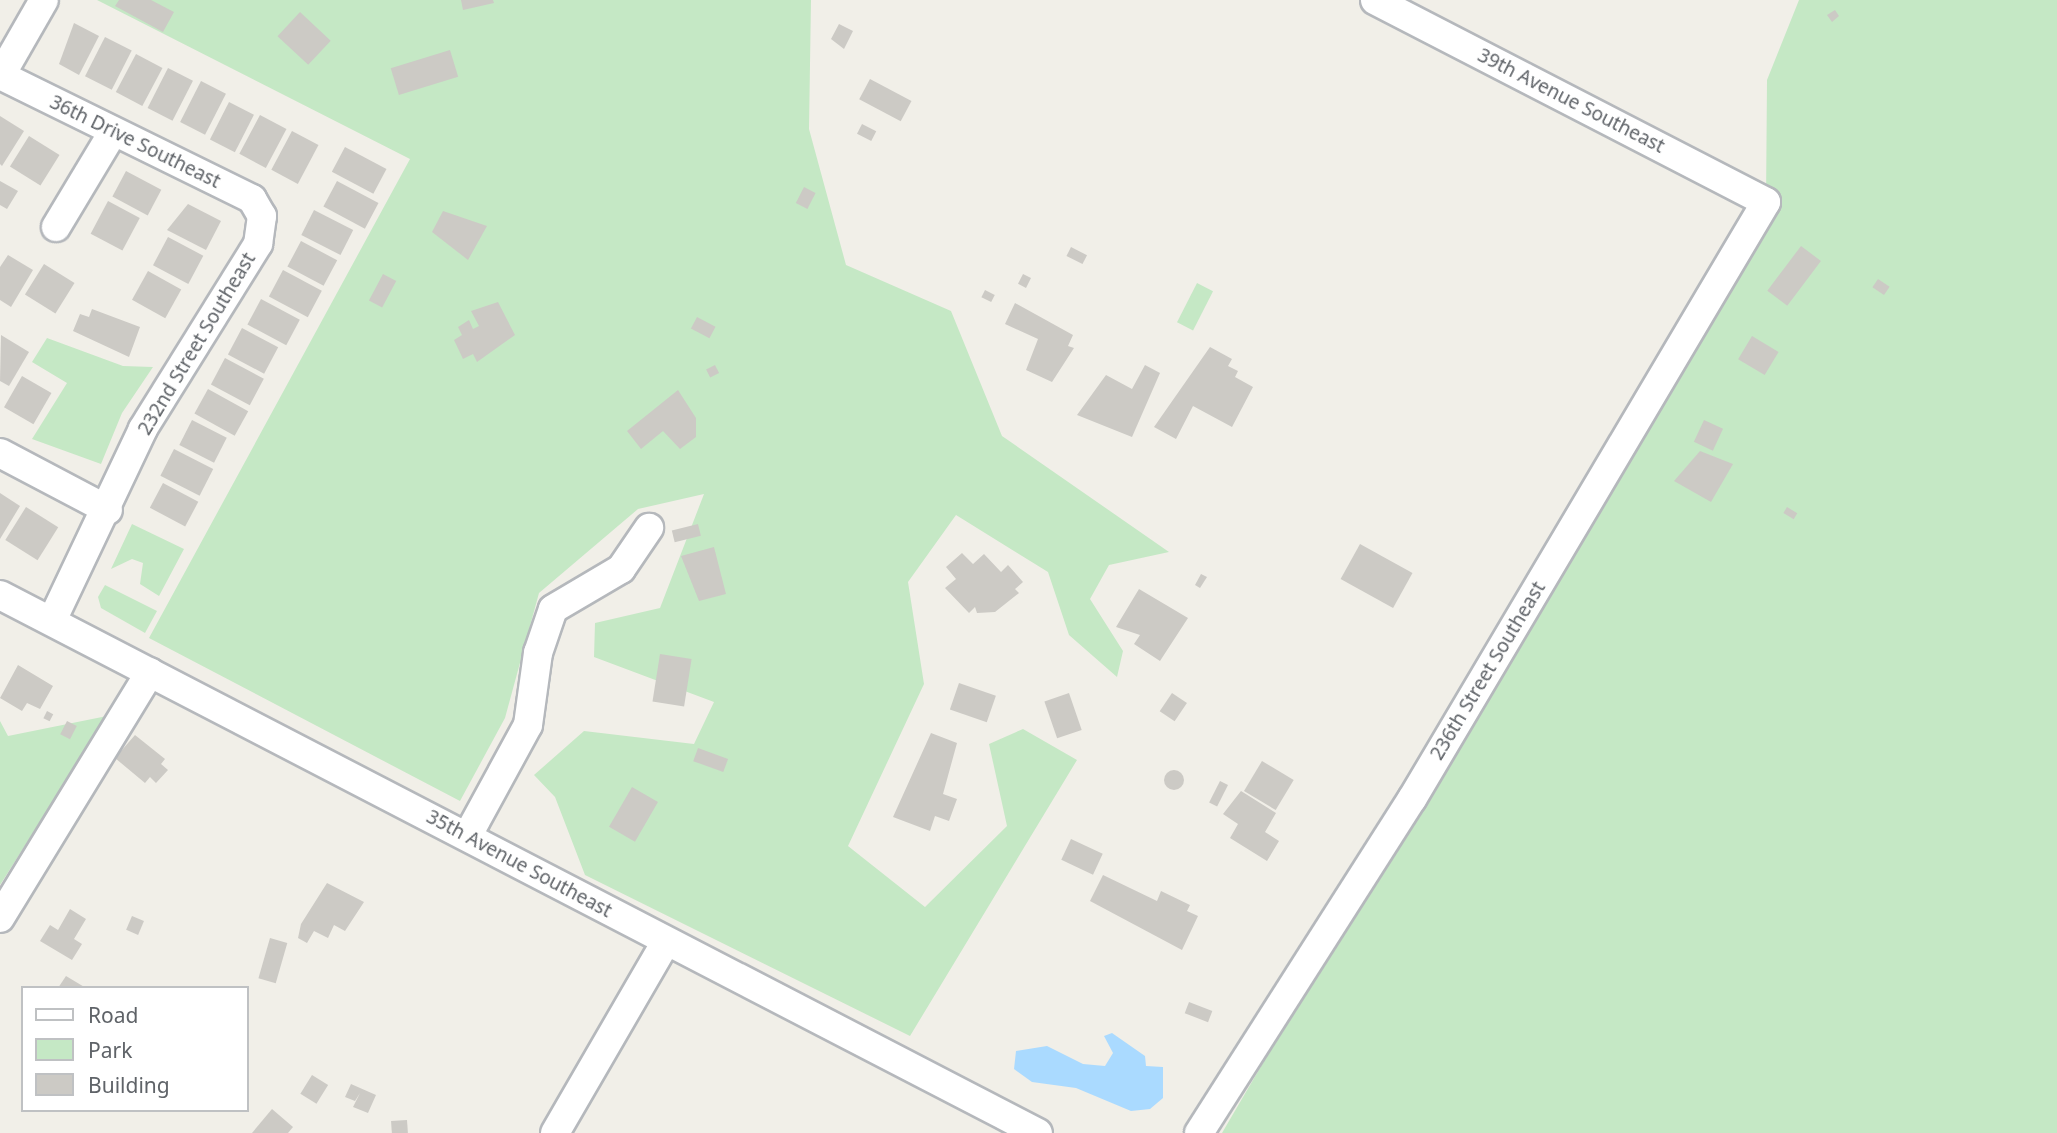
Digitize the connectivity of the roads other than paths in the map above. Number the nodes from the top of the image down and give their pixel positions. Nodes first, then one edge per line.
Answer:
1 (44, 0) edge
2 (1375, 0) edge
3 (0, 75) edge
4 (113, 132) junction
5 (1766, 202) joint
6 (262, 216) joint
7 (56, 227) dead end
8 (0, 453) edge
9 (108, 510) junction
10 (649, 528) dead end
11 (0, 595) edge
12 (52, 621) junction
13 (150, 672) junction
14 (468, 835) junction
15 (0, 918) edge
16 (665, 943) junction
17 (555, 1133) edge
18 (1038, 1133) edge
19 (1199, 1133) edge

1 - 3 street
2 - 5 street, 39th Avenue Southeast
3 - 4 street, 36th Drive Southeast
4 - 6 street, 36th Drive Southeast
4 - 7 street
5 - 19 street, 236th Street Southeast
6 - 9 street, 232nd Street Southeast
8 - 9 street
9 - 12 street, 232nd Street Southeast
10 - 14 street
11 - 12 street, 35th Avenue Southeast
12 - 13 street, 35th Avenue Southeast
13 - 14 street, 35th Avenue Southeast
13 - 15 street
14 - 16 street, 35th Avenue Southeast
16 - 17 street
16 - 18 street, 35th Avenue Southeast

